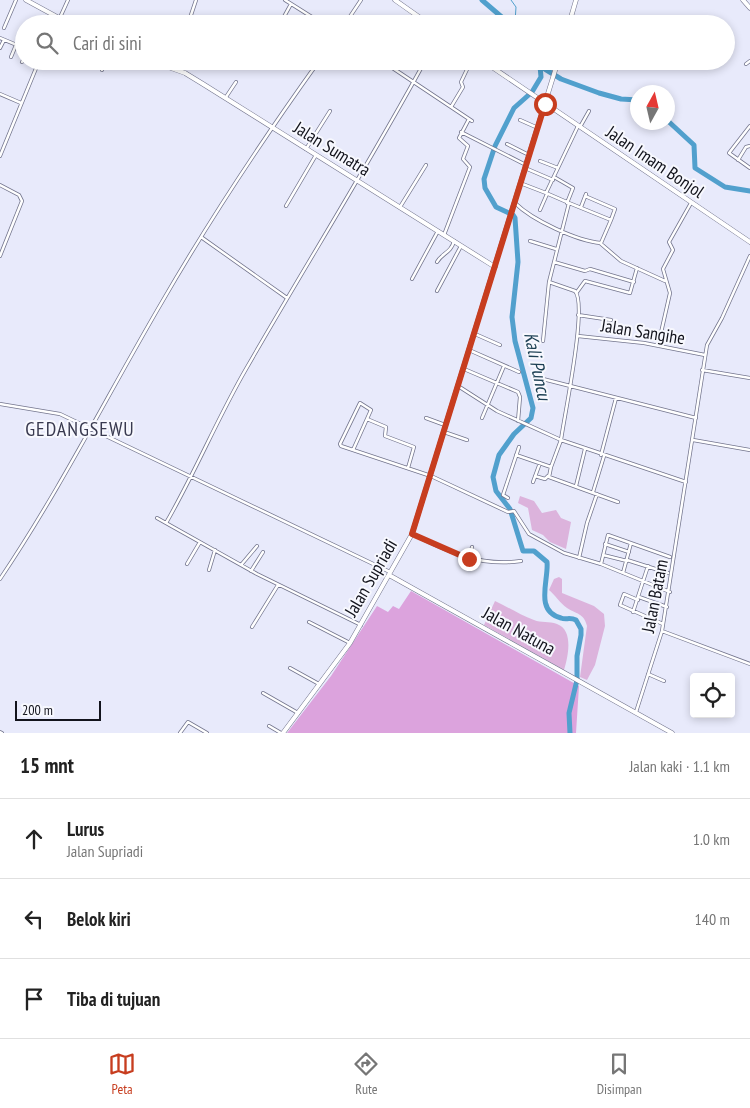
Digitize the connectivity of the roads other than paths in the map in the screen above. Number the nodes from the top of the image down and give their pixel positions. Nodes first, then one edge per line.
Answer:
1 (16, 0) edge
2 (26, 0) edge
3 (68, 0) edge
4 (194, 0) edge
5 (285, 0) edge
6 (361, 0) edge
7 (395, 0) edge
8 (576, 0) edge
9 (743, 0) edge
10 (291, 4) junction
11 (750, 8) edge
12 (52, 15) edge
13 (61, 15) edge
14 (190, 15) edge
15 (285, 15) edge
16 (309, 15) edge
17 (351, 15) edge
18 (416, 15) edge
19 (572, 15) edge
20 (4, 28) dead end
21 (2, 39) edge
22 (15, 45) edge
23 (15, 47) edge
24 (0, 48) edge
25 (10, 57) dead end
26 (750, 61) edge
27 (746, 64) dead end
28 (35, 70) edge
29 (176, 70) edge
30 (312, 70) edge
31 (396, 70) edge
32 (419, 70) edge
33 (467, 70) edge
34 (496, 70) edge
35 (555, 70) edge
36 (413, 81) junction
37 (236, 82) dead end
38 (0, 94) edge
39 (226, 98) junction
40 (21, 103) junction
41 (545, 104) junction
42 (451, 107) junction
43 (330, 111) dead end
44 (589, 111) dead end
45 (520, 120) dead end
46 (579, 126) junction
47 (750, 126) edge
48 (272, 128) junction
49 (538, 128) junction
50 (462, 132) junction
51 (507, 144) dead end
52 (750, 146) edge
53 (306, 149) junction
54 (316, 155) junction
55 (529, 155) junction
56 (0, 156) edge
57 (738, 160) junction
58 (540, 161) dead end
59 (426, 165) dead end
60 (526, 166) junction
61 (558, 168) junction
62 (750, 168) edge
63 (553, 179) junction
64 (358, 181) junction
65 (520, 183) junction
66 (0, 185) edge
67 (547, 194) junction
68 (514, 202) junction
69 (568, 203) junction
70 (692, 203) junction
71 (286, 206) dead end
72 (400, 207) junction
73 (581, 207) junction
74 (540, 210) dead end
75 (611, 220) junction
76 (560, 230) junction
77 (438, 231) junction
78 (444, 235) junction
79 (201, 237) junction
80 (454, 241) junction
81 (530, 241) dead end
82 (750, 242) edge
83 (600, 243) junction
84 (461, 246) junction
85 (556, 249) junction
86 (0, 256) edge
87 (750, 256) edge
88 (436, 262) dead end
89 (554, 262) junction
90 (495, 267) junction
91 (637, 268) junction
92 (412, 279) dead end
93 (549, 282) junction
94 (634, 282) junction
95 (666, 282) junction
96 (437, 291) dead end
97 (578, 292) junction
98 (287, 298) junction
99 (578, 315) junction
100 (611, 320) dead end
101 (474, 334) junction
102 (578, 336) junction
103 (543, 341) dead end
104 (500, 345) dead end
105 (658, 346) junction
106 (469, 350) junction
107 (705, 355) junction
108 (504, 366) junction
109 (464, 369) junction
110 (702, 370) junction
111 (519, 372) dead end
112 (535, 377) dead end
113 (750, 378) edge
114 (497, 384) junction
115 (458, 386) junction
116 (570, 386) junction
117 (616, 398) junction
118 (0, 404) edge
119 (488, 406) junction
120 (426, 418) dead end
121 (482, 418) dead end
122 (696, 418) junction
123 (367, 419) junction
124 (518, 421) junction
125 (446, 426) junction
126 (90, 430) junction
127 (444, 432) junction
128 (467, 440) dead end
129 (561, 440) junction
130 (693, 440) junction
131 (519, 447) dead end
132 (585, 449) junction
133 (353, 450) junction
134 (750, 450) edge
135 (516, 455) junction
136 (602, 456) junction
137 (540, 463) junction
138 (551, 467) junction
139 (408, 468) junction
140 (431, 476) junction
141 (535, 476) junction
142 (548, 476) junction
143 (192, 478) junction
144 (533, 482) dead end
145 (686, 482) junction
146 (576, 486) junction
147 (593, 492) junction
148 (597, 494) junction
149 (508, 498) dead end
150 (618, 502) dead end
151 (157, 518) dead end
152 (166, 523) junction
153 (412, 534) junction
154 (200, 542) junction
155 (605, 544) junction
156 (631, 544) junction
157 (256, 546) dead end
158 (472, 547) dead end
159 (215, 550) junction
160 (263, 552) dead end
161 (629, 552) junction
162 (603, 555) junction
163 (670, 557) dead end
164 (579, 558) junction
165 (469, 559) junction
166 (627, 560) junction
167 (521, 561) dead end
168 (187, 564) dead end
169 (601, 564) junction
170 (241, 565) junction
171 (648, 566) junction
172 (209, 570) dead end
173 (252, 571) junction
174 (623, 573) junction
175 (668, 573) dead end
176 (389, 574) junction
177 (0, 579) edge
178 (644, 582) junction
179 (278, 585) junction
180 (670, 592) junction
181 (638, 598) junction
182 (667, 607) junction
183 (634, 612) junction
184 (309, 622) dead end
185 (663, 624) junction
186 (361, 625) junction
187 (252, 627) dead end
188 (662, 631) junction
189 (350, 643) junction
190 (750, 664) edge
191 (290, 668) dead end
192 (648, 674) junction
193 (664, 682) dead end
194 (319, 684) junction
195 (263, 693) dead end
196 (636, 712) junction
197 (298, 713) junction
198 (269, 726) dead end
199 (180, 733) edge
200 (207, 733) edge
201 (282, 733) edge
202 (672, 733) edge

1 - 20 street
2 - 12 main road
3 - 13 street
4 - 14 street
5 - 10 street
6 - 17 street
7 - 18 main road
8 - 19 main road
9 - 11 main road
10 - 15 street
10 - 16 street
21 - 22 street
21 - 24 street
23 - 25 street
26 - 27 street
28 - 40 street
29 - 39 main road, Jalan Sumatra
30 - 48 street
31 - 36 street
32 - 36 street
33 - 42 street
34 - 41 main road, Jalan Imam Bonjol
35 - 41 main road, Jalan Supriadi
36 - 42 street
36 - 64 street
37 - 39 street
38 - 40 street
39 - 48 main road, Jalan Sumatra
40 - 56 street
41 - 46 main road, Jalan Imam Bonjol
41 - 49 main road, Jalan Supriadi
42 - 50 street
43 - 53 street
44 - 46 street
45 - 49 street
46 - 61 street
46 - 70 main road, Jalan Imam Bonjol
47 - 57 street
48 - 53 main road, Jalan Sumatra
48 - 79 street
49 - 55 main road, Jalan Supriadi
50 - 60 street
50 - 78 street
51 - 55 street
52 - 57 street
53 - 54 main road, Jalan Sumatra
54 - 64 main road, Jalan Sumatra
54 - 71 street
55 - 60 main road, Jalan Supriadi
57 - 62 street
58 - 61 street
59 - 72 street
60 - 63 street
60 - 65 main road, Jalan Supriadi
61 - 63 street
63 - 67 street
63 - 69 street
64 - 72 main road, Jalan Sumatra
64 - 98 street
65 - 67 street
65 - 68 main road, Jalan Supriadi
66 - 86 street
67 - 69 street
67 - 74 street
68 - 76 street
68 - 90 main road, Jalan Supriadi
69 - 73 street
69 - 76 street
70 - 82 main road, Jalan Imam Bonjol
70 - 95 street
72 - 77 main road, Jalan Sumatra
73 - 75 street
73 - 75 street
75 - 83 street
76 - 83 street
76 - 85 street
77 - 78 main road, Jalan Sumatra
77 - 92 street
78 - 80 main road, Jalan Sumatra
79 - 98 street
79 - 126 street
80 - 84 main road, Jalan Sumatra
80 - 88 street
81 - 85 street
83 - 91 street
84 - 90 main road, Jalan Sumatra
84 - 96 street
85 - 89 street
87 - 107 street, Jalan Batam
89 - 93 street
89 - 94 street
90 - 101 main road, Jalan Supriadi
91 - 94 street
91 - 95 street
93 - 97 street
93 - 103 street
94 - 97 street
95 - 105 street
97 - 99 street
98 - 143 street
99 - 100 street
99 - 102 street
101 - 104 street
101 - 106 main road, Jalan Supriadi
102 - 105 street, Jalan Sangihe
102 - 116 street
105 - 107 street, Jalan Sangihe
106 - 108 street
106 - 109 main road, Jalan Supriadi
107 - 110 street, Jalan Batam
108 - 111 street
108 - 114 street
109 - 114 street
109 - 115 main road, Jalan Supriadi
110 - 113 street
110 - 122 street, Jalan Batam
112 - 116 street
114 - 119 street
114 - 124 street
115 - 119 street
115 - 125 main road, Jalan Supriadi
116 - 117 street
116 - 129 street
117 - 122 street
117 - 136 street
118 - 126 street
119 - 121 street
119 - 124 street
120 - 125 street
122 - 130 street, Jalan Batam
123 - 133 street
123 - 133 street
123 - 139 street
124 - 129 street
125 - 127 main road, Jalan Supriadi
126 - 143 street
126 - 177 street
127 - 128 street
127 - 140 main road, Jalan Supriadi
129 - 132 street
129 - 138 street
130 - 134 street
130 - 145 street, Jalan Batam
131 - 135 street
132 - 136 street
132 - 146 street
133 - 139 street
135 - 137 street
135 - 149 street
136 - 145 street
136 - 147 street
137 - 138 street
137 - 141 street
138 - 142 street
139 - 140 street
140 - 153 main road, Jalan Supriadi
140 - 164 street
141 - 142 street
141 - 144 street
142 - 146 street
143 - 152 street
143 - 176 street
145 - 180 street, Jalan Batam
146 - 147 street
147 - 148 street
148 - 150 street
148 - 164 street
151 - 152 street
152 - 154 street
153 - 165 street
153 - 176 main road, Jalan Supriadi
154 - 159 street
154 - 168 street
155 - 156 street
155 - 161 street
155 - 162 street
156 - 161 street
156 - 163 street
157 - 170 street
158 - 165 street
159 - 170 street
159 - 172 street
160 - 173 street
161 - 166 street
162 - 166 street
162 - 169 street
164 - 169 street
165 - 167 street
166 - 171 street
166 - 174 street
169 - 174 street
170 - 173 street
171 - 175 street
171 - 178 street
173 - 179 street
174 - 178 street
176 - 186 main road, Jalan Supriadi
176 - 196 main road, Jalan Natuna
178 - 180 street
178 - 181 street
179 - 186 street
179 - 187 street
180 - 182 street, Jalan Batam
181 - 182 street
181 - 183 street
181 - 183 street
182 - 185 street, Jalan Batam
183 - 185 street
184 - 189 street
185 - 188 street, Jalan Batam
186 - 189 main road, Jalan Supriadi
188 - 190 street
188 - 192 street, Jalan Batam
189 - 194 main road, Jalan Supriadi
191 - 194 street
192 - 193 street
192 - 196 street, Jalan Batam
194 - 197 main road, Jalan Supriadi
195 - 197 street
196 - 202 main road, Jalan Natuna
197 - 201 main road, Jalan Supriadi
198 - 201 street
199 - 200 street

